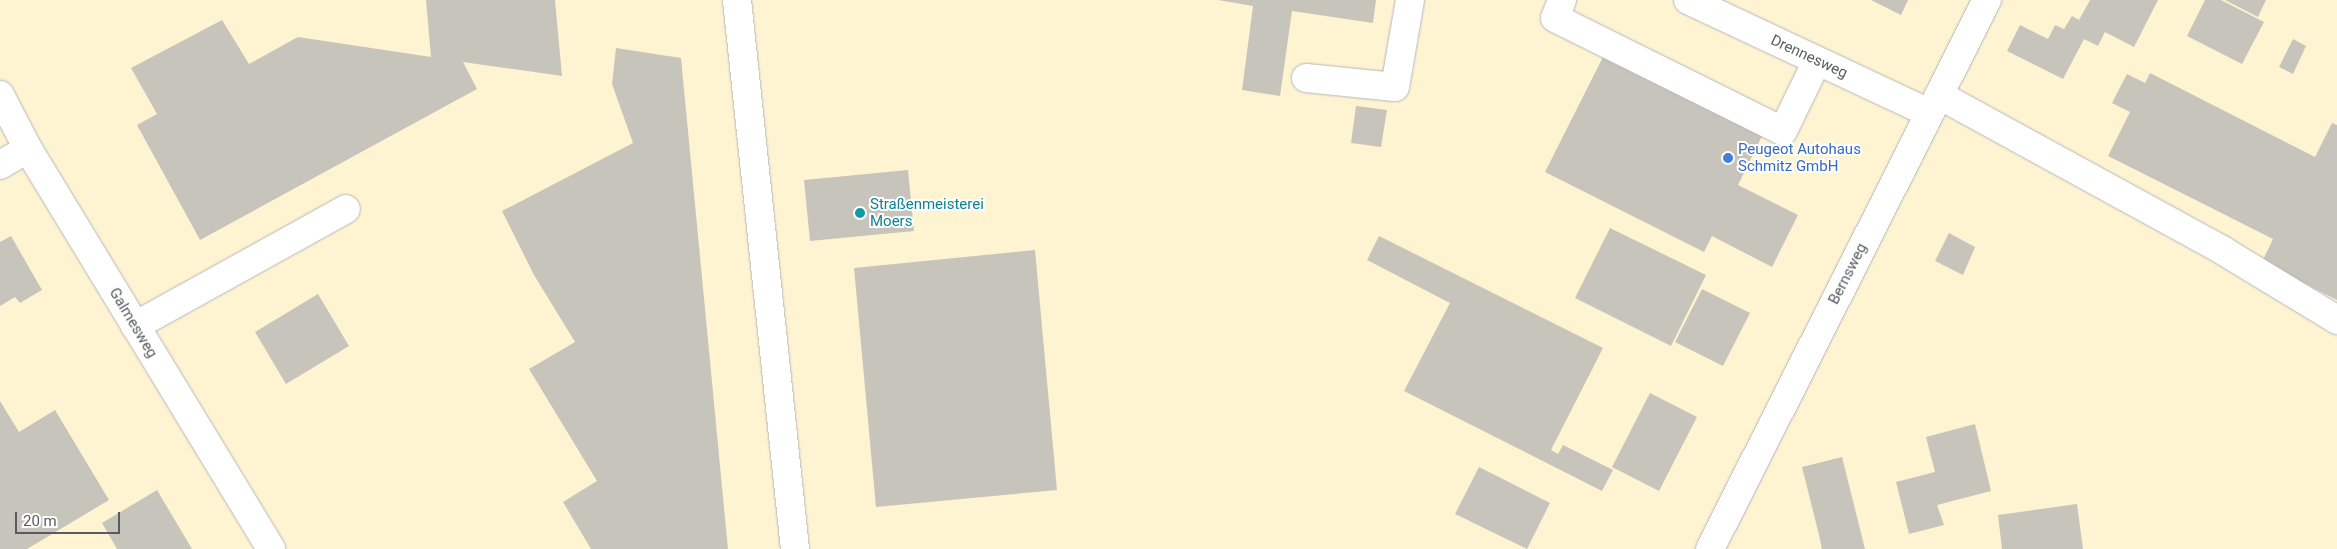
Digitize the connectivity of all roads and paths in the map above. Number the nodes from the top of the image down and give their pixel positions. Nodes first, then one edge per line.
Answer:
1 (737, 0) edge
2 (1410, 0) edge
3 (1562, 0) edge
4 (1688, 0) edge
5 (1987, 0) edge
6 (1817, 61) junction
7 (1306, 78) dead end
8 (0, 96) edge
9 (1934, 104) junction
10 (28, 149) junction
11 (0, 165) edge
12 (346, 209) dead end
13 (2337, 320) edge
14 (135, 326) junction
15 (271, 549) edge
16 (795, 549) edge
17 (1710, 549) edge

1 - 16 street
2 - 7 street
3 - 6 street
4 - 6 street, Drennesweg
5 - 9 street, Bernsweg
6 - 9 street, Drennesweg
8 - 10 street, Galmesweg
9 - 13 street, Drennesweg
9 - 17 street, Bernsweg
10 - 11 street
10 - 14 street, Galmesweg
12 - 14 street
14 - 15 street, Galmesweg

